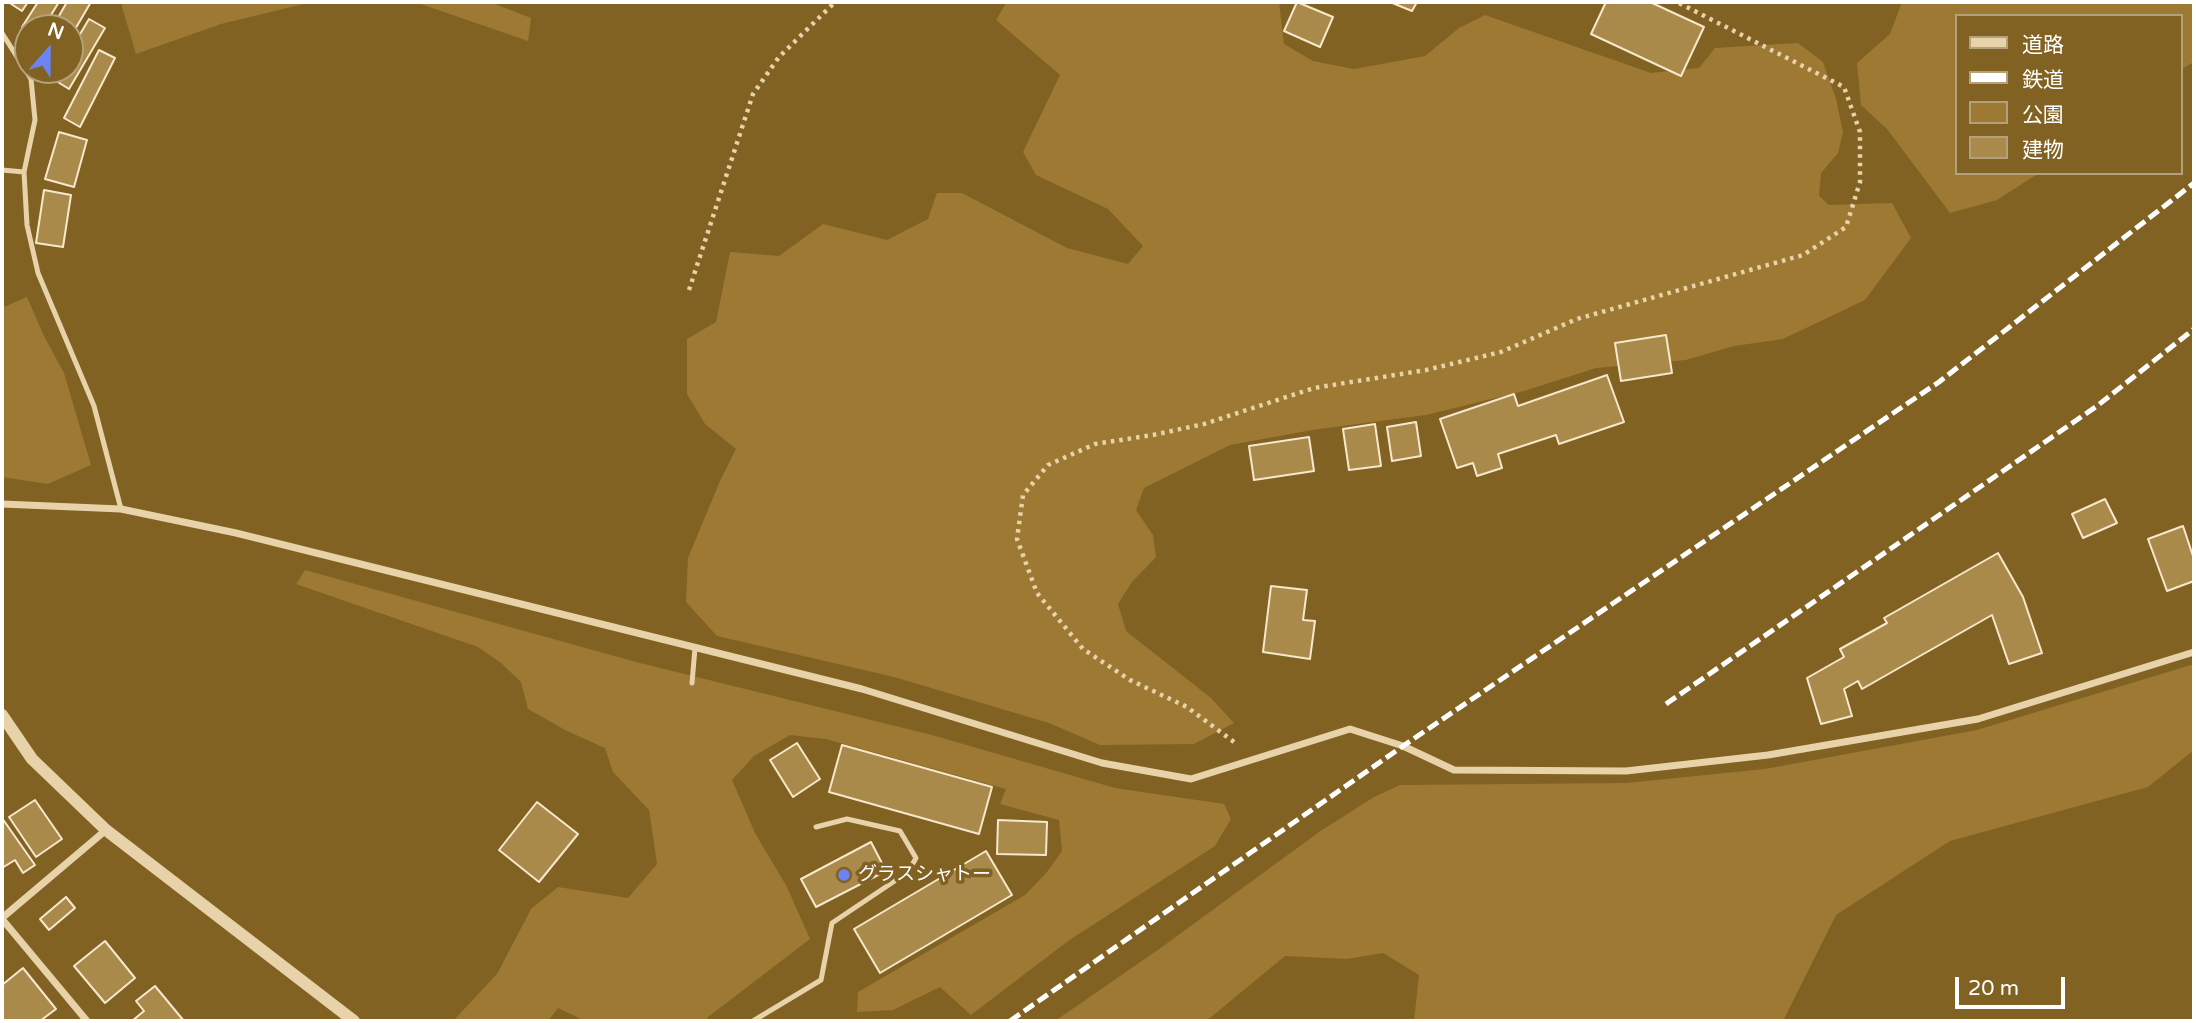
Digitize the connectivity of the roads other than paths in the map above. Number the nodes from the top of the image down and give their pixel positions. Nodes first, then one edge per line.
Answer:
1 (2, 33) edge
2 (2, 170) edge
3 (24, 172) junction
4 (2, 504) edge
5 (121, 509) junction
6 (695, 648) junction
7 (2194, 652) edge
8 (692, 683) dead end
9 (2, 715) edge
10 (816, 827) dead end
11 (106, 830) junction
12 (2, 918) edge
13 (87, 1021) edge
14 (354, 1021) edge
15 (753, 1021) edge

1 - 3 lane
2 - 3 lane
3 - 5 lane
4 - 5 street
5 - 6 street
6 - 7 street
6 - 8 lane
9 - 11 street
10 - 15 lane
11 - 12 street
11 - 14 street
12 - 13 street

